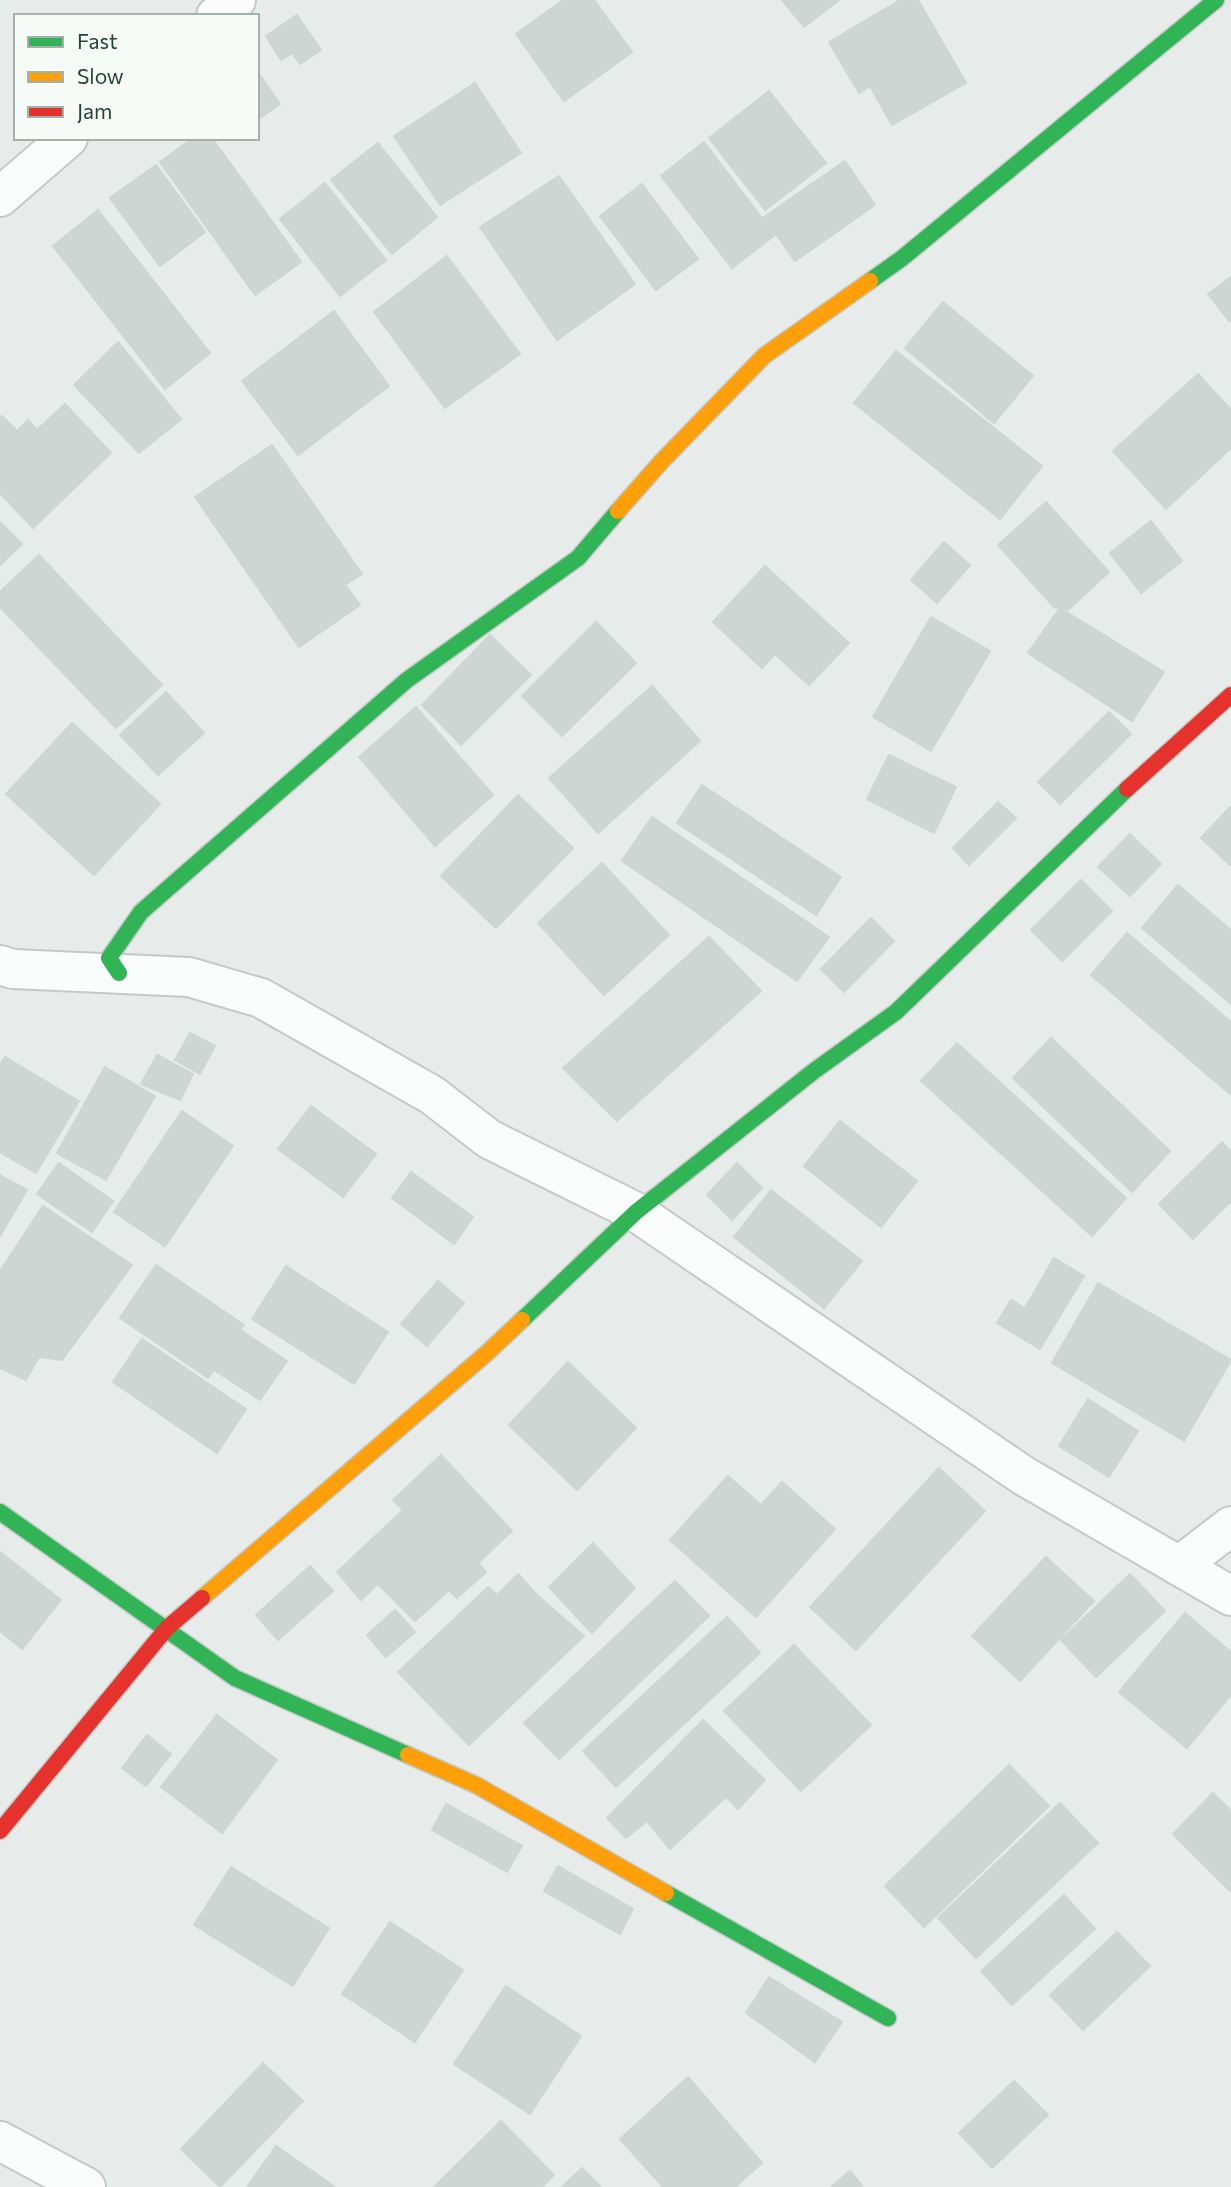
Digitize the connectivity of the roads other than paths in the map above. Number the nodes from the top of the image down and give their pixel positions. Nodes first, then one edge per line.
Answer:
1 (236, 0) edge
2 (1216, 0) edge
3 (218, 14) edge
4 (66, 140) edge
5 (0, 197) edge
6 (1231, 695) edge
7 (0, 965) edge
8 (119, 973) junction
9 (636, 1212) junction
10 (0, 1512) edge
11 (1231, 1526) edge
12 (1179, 1566) junction
13 (1231, 1596) edge
14 (167, 1628) junction
15 (0, 1831) edge
16 (888, 2018) dead end
17 (0, 2141) edge
18 (86, 2187) edge

1 - 3 street
2 - 8 street
4 - 5 street
6 - 9 street
7 - 8 street
8 - 9 street
9 - 12 street
9 - 14 street
10 - 14 street
11 - 12 street
12 - 13 street
14 - 15 street
14 - 16 street
17 - 18 street

